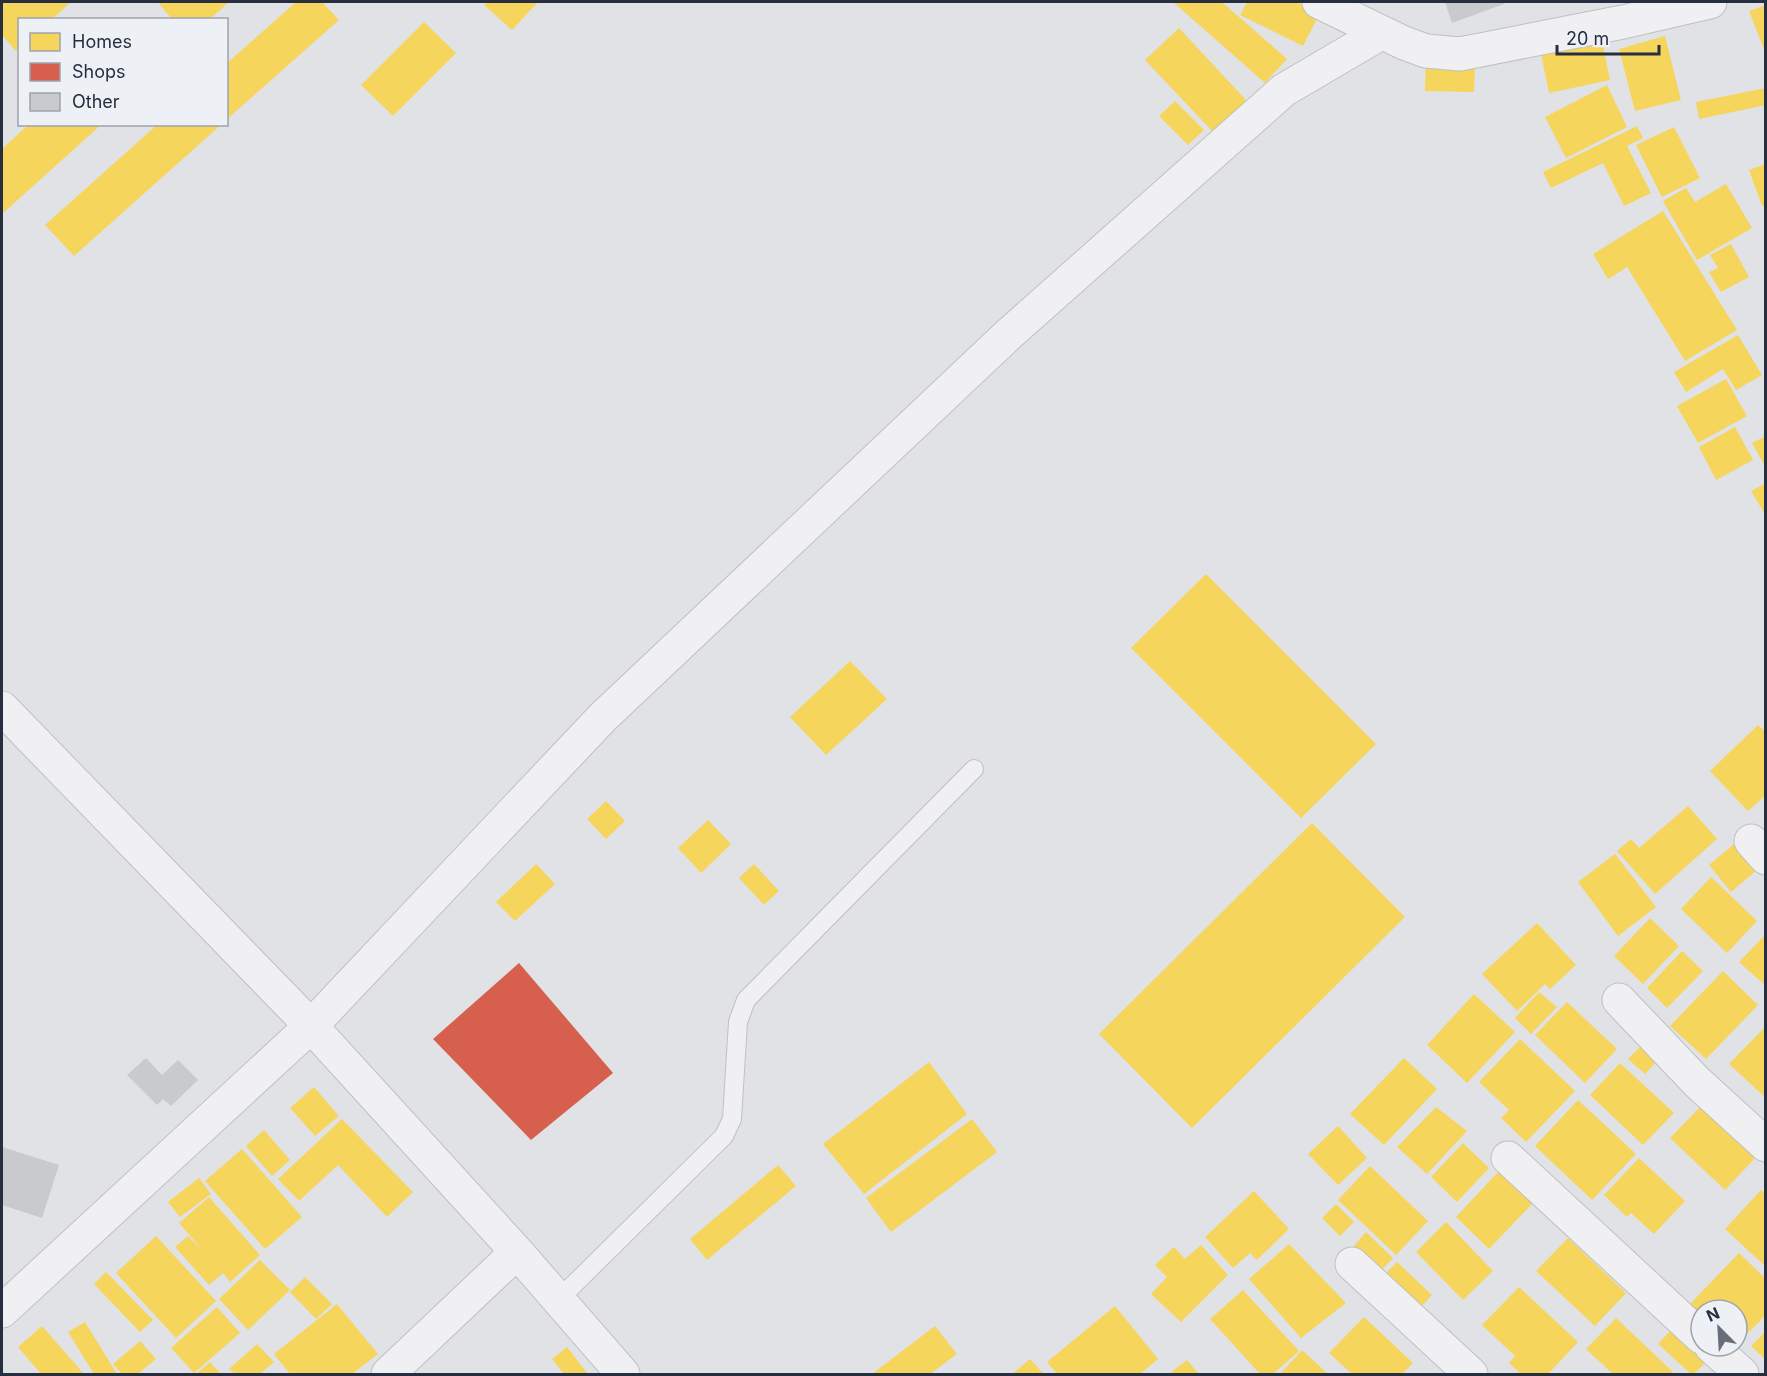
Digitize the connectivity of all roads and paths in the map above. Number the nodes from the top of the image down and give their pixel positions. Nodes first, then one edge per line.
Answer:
1 (1319, 2) edge
2 (1710, 2) edge
3 (1381, 33) junction
4 (2, 708) edge
5 (974, 769) dead end
6 (1619, 1000) dead end
7 (311, 1026) junction
8 (1766, 1145) edge
9 (1508, 1158) dead end
10 (517, 1252) junction
11 (1352, 1264) dead end
12 (559, 1299) junction
13 (2, 1311) edge
14 (1689, 1325) edge
15 (1724, 1358) edge
16 (388, 1374) edge
17 (623, 1374) edge
18 (1471, 1374) edge
19 (1742, 1374) edge

1 - 3 street
2 - 3 street
3 - 7 street
4 - 7 street
5 - 12 lane
6 - 8 street
7 - 10 street
7 - 13 street
9 - 14 street
10 - 12 street
10 - 16 street
11 - 18 street
12 - 17 street
15 - 19 street

